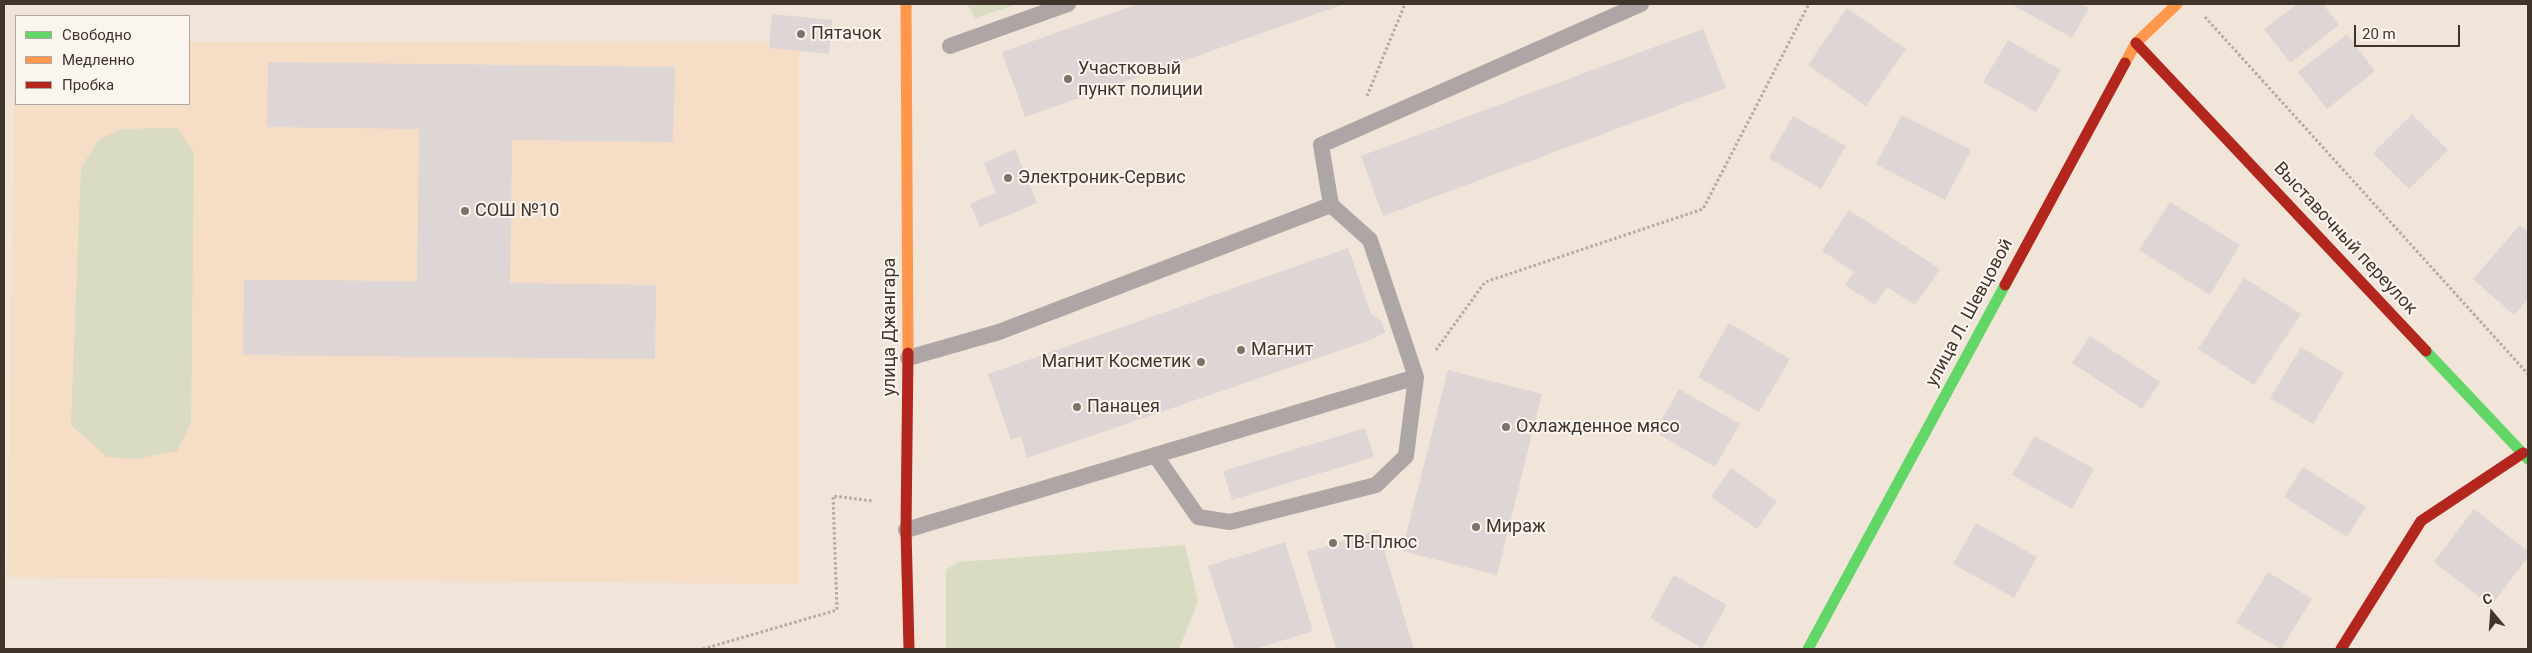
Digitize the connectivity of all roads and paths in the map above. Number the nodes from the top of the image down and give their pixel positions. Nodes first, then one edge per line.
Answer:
1 (906, 4) edge
2 (1068, 4) edge
3 (1405, 4) edge
4 (1641, 4) edge
5 (1809, 4) edge
6 (2177, 4) edge
7 (2200, 11) dead end
8 (2136, 43) junction
9 (950, 46) dead end
10 (1353, 131) junction
11 (1331, 205) junction
12 (908, 358) junction
13 (2528, 374) edge
14 (1416, 377) junction
15 (1155, 455) junction
16 (2526, 456) edge
17 (908, 504) junction
18 (906, 530) junction
19 (703, 649) edge
20 (909, 649) edge
21 (1808, 649) edge
22 (2341, 649) edge

1 - 12 street, улица Джангара
2 - 9 lane
3 - 10 path
4 - 10 lane
5 - 14 path
6 - 8 street, улица Л. Шевцовой
7 - 13 path
8 - 16 street, Выставочный переулок
8 - 21 street, улица Л. Шевцовой
10 - 11 lane
11 - 12 lane
11 - 14 lane
12 - 17 street, улица Джангара
14 - 15 lane
14 - 15 lane
15 - 18 lane
16 - 22 street
17 - 18 street, улица Джангара
17 - 19 path
18 - 20 street, улица Джангара

